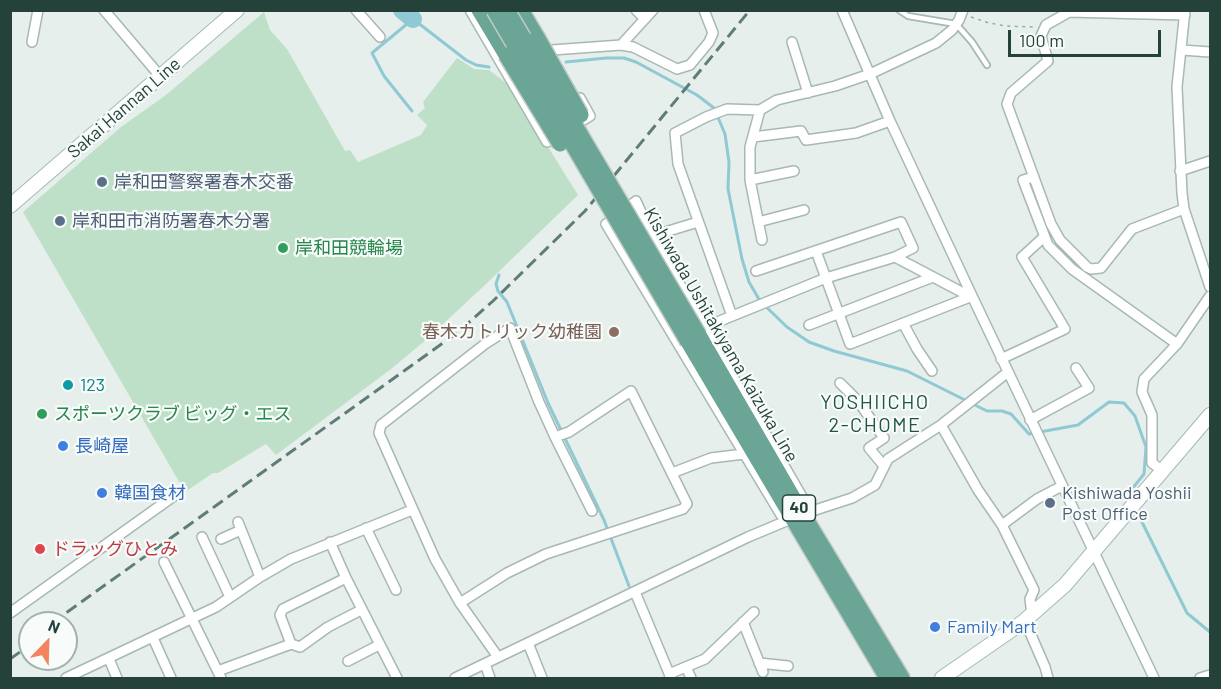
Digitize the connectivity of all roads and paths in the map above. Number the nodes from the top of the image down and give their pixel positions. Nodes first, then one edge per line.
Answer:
1 (38, 10) edge
2 (104, 10) edge
3 (237, 10) edge
4 (356, 10) edge
5 (470, 10) edge
6 (479, 10) edge
7 (494, 10) edge
8 (507, 10) edge
9 (522, 10) edge
10 (528, 10) edge
11 (636, 10) edge
12 (653, 10) edge
13 (704, 10) edge
14 (842, 10) edge
15 (899, 10) edge
16 (962, 12) edge
17 (1093, 12) edge
18 (1185, 13) edge
19 (645, 19) junction
20 (381, 23) dead end
21 (956, 24) junction
22 (1043, 31) junction
23 (32, 42) dead end
24 (792, 42) dead end
25 (621, 45) junction
26 (552, 50) junction
27 (1182, 50) junction
28 (1210, 52) edge
29 (987, 65) dead end
30 (870, 74) junction
31 (160, 76) junction
32 (808, 93) junction
33 (760, 110) junction
34 (890, 122) junction
35 (753, 137) junction
36 (1210, 160) edge
37 (794, 171) dead end
38 (1180, 171) junction
39 (1034, 177) junction
40 (750, 180) junction
41 (610, 196) junction
42 (10, 206) edge
43 (1184, 209) junction
44 (804, 210) dead end
45 (698, 222) junction
46 (758, 222) junction
47 (652, 236) junction
48 (1044, 237) junction
49 (762, 240) dead end
50 (659, 248) junction
51 (816, 251) junction
52 (895, 257) junction
53 (630, 265) junction
54 (756, 272) dead end
55 (933, 277) junction
56 (826, 278) junction
57 (1210, 287) edge
58 (1210, 296) edge
59 (971, 298) junction
60 (839, 314) junction
61 (732, 316) junction
62 (903, 323) junction
63 (809, 325) dead end
64 (697, 334) junction
65 (1177, 344) junction
66 (1002, 359) junction
67 (1076, 369) dead end
68 (933, 371) dead end
69 (1008, 372) junction
70 (840, 383) dead end
71 (1210, 415) edge
72 (1030, 420) junction
73 (941, 424) junction
74 (555, 437) junction
75 (744, 454) junction
76 (884, 466) junction
77 (1163, 471) junction
78 (672, 473) junction
79 (1062, 486) junction
80 (178, 493) dead end
81 (412, 510) junction
82 (592, 511) dead end
83 (798, 517) junction
84 (1002, 525) junction
85 (366, 528) junction
86 (202, 537) dead end
87 (221, 539) dead end
88 (330, 542) junction
89 (1095, 552) junction
90 (164, 562) dead end
91 (260, 577) junction
92 (346, 578) junction
93 (396, 590) dead end
94 (635, 592) junction
95 (230, 597) junction
96 (460, 603) junction
97 (362, 610) junction
98 (754, 612) dead end
99 (1036, 612) junction
100 (10, 613) edge
101 (191, 619) junction
102 (743, 622) junction
103 (1023, 622) junction
104 (153, 638) junction
105 (528, 643) junction
106 (291, 644) junction
107 (379, 645) junction
108 (498, 657) junction
109 (109, 659) junction
110 (348, 661) dead end
111 (759, 663) junction
112 (484, 664) junction
113 (788, 666) dead end
114 (686, 667) junction
115 (763, 672) dead end
116 (220, 675) edge
117 (1210, 675) edge
118 (670, 676) edge
119 (66, 678) edge
120 (117, 678) edge
121 (171, 678) edge
122 (396, 678) edge
123 (455, 678) edge
124 (490, 678) edge
125 (542, 678) edge
126 (691, 678) edge
127 (887, 678) edge
128 (902, 678) edge
129 (942, 678) edge
130 (1048, 678) edge
131 (1154, 678) edge
132 (1200, 678) edge

1 - 23 street
2 - 31 street
3 - 31 street, Sakai Hannan Line
4 - 20 street
5 - 26 street
6 - 41 main road, bridge
7 - 41 main road, Kishiwada Ushitakiyama Kaizuka Line / 40, bridge
8 - 41 main road, Kishiwada Ushitakiyama Kaizuka Line / 40, bridge
9 - 41 main road, bridge
10 - 26 street
11 - 19 street
12 - 19 street
13 - 25 street
14 - 30 street
15 - 21 lane
16 - 21 street
16 - 22 path
17 - 18 street
17 - 22 street
18 - 27 street
19 - 25 street
21 - 29 lane
21 - 30 street
22 - 39 street
24 - 32 street
25 - 26 street
27 - 28 street
27 - 38 street
30 - 32 street
30 - 34 street
31 - 42 street, Sakai Hannan Line
32 - 33 street
33 - 35 street
33 - 45 street
34 - 35 street
34 - 59 street
35 - 40 street
36 - 38 street
37 - 40 street
38 - 43 street
39 - 43 street
39 - 48 street
40 - 46 street
41 - 64 main road, Kishiwada Ushitakiyama Kaizuka Line / 40, bridge
43 - 57 street
44 - 46 street
45 - 47 street
45 - 61 street
46 - 49 street
47 - 50 street
47 - 53 street
48 - 65 street
48 - 66 street
50 - 53 street
50 - 64 street
51 - 52 street
51 - 54 street
51 - 56 street
52 - 55 street
52 - 56 street
53 - 75 street
55 - 59 street
55 - 60 street
56 - 60 street
56 - 61 street
58 - 65 street
59 - 62 street
59 - 66 street
60 - 62 street
60 - 63 street
61 - 64 street
62 - 68 street
64 - 83 main road, Kishiwada Ushitakiyama Kaizuka Line / 40
65 - 77 street
66 - 69 street
67 - 72 street
69 - 72 street
69 - 73 street
70 - 76 street
71 - 77 street
72 - 79 street
73 - 76 street
73 - 84 street
74 - 78 street
74 - 81 street
74 - 82 street
75 - 78 street
75 - 83 street
76 - 83 street
77 - 89 street
78 - 96 street
79 - 84 street
79 - 89 street
80 - 100 street
81 - 85 street
81 - 96 street
83 - 94 street
83 - 127 main road, Kishiwada Ushitakiyama Kaizuka Line / 40
83 - 128 main road, Kishiwada Ushitakiyama Kaizuka Line / 40
84 - 99 street
85 - 88 street
85 - 93 street
86 - 95 street
87 - 91 street
88 - 91 street
88 - 92 street
89 - 99 street
89 - 131 street
90 - 101 street
91 - 95 street
92 - 97 street
92 - 106 street
94 - 105 street
94 - 118 street
95 - 101 street
96 - 108 street
97 - 106 street
97 - 107 street
98 - 102 street
99 - 103 street
101 - 104 street
101 - 116 street
102 - 111 street
102 - 114 street
103 - 129 street
103 - 130 street
104 - 109 street
104 - 121 street
105 - 108 street
105 - 125 street
106 - 116 street
107 - 110 street
107 - 122 street
108 - 112 street
109 - 119 street
109 - 120 street
111 - 113 street
111 - 115 street
112 - 123 street
112 - 124 street
114 - 118 street
114 - 126 street
117 - 132 street

